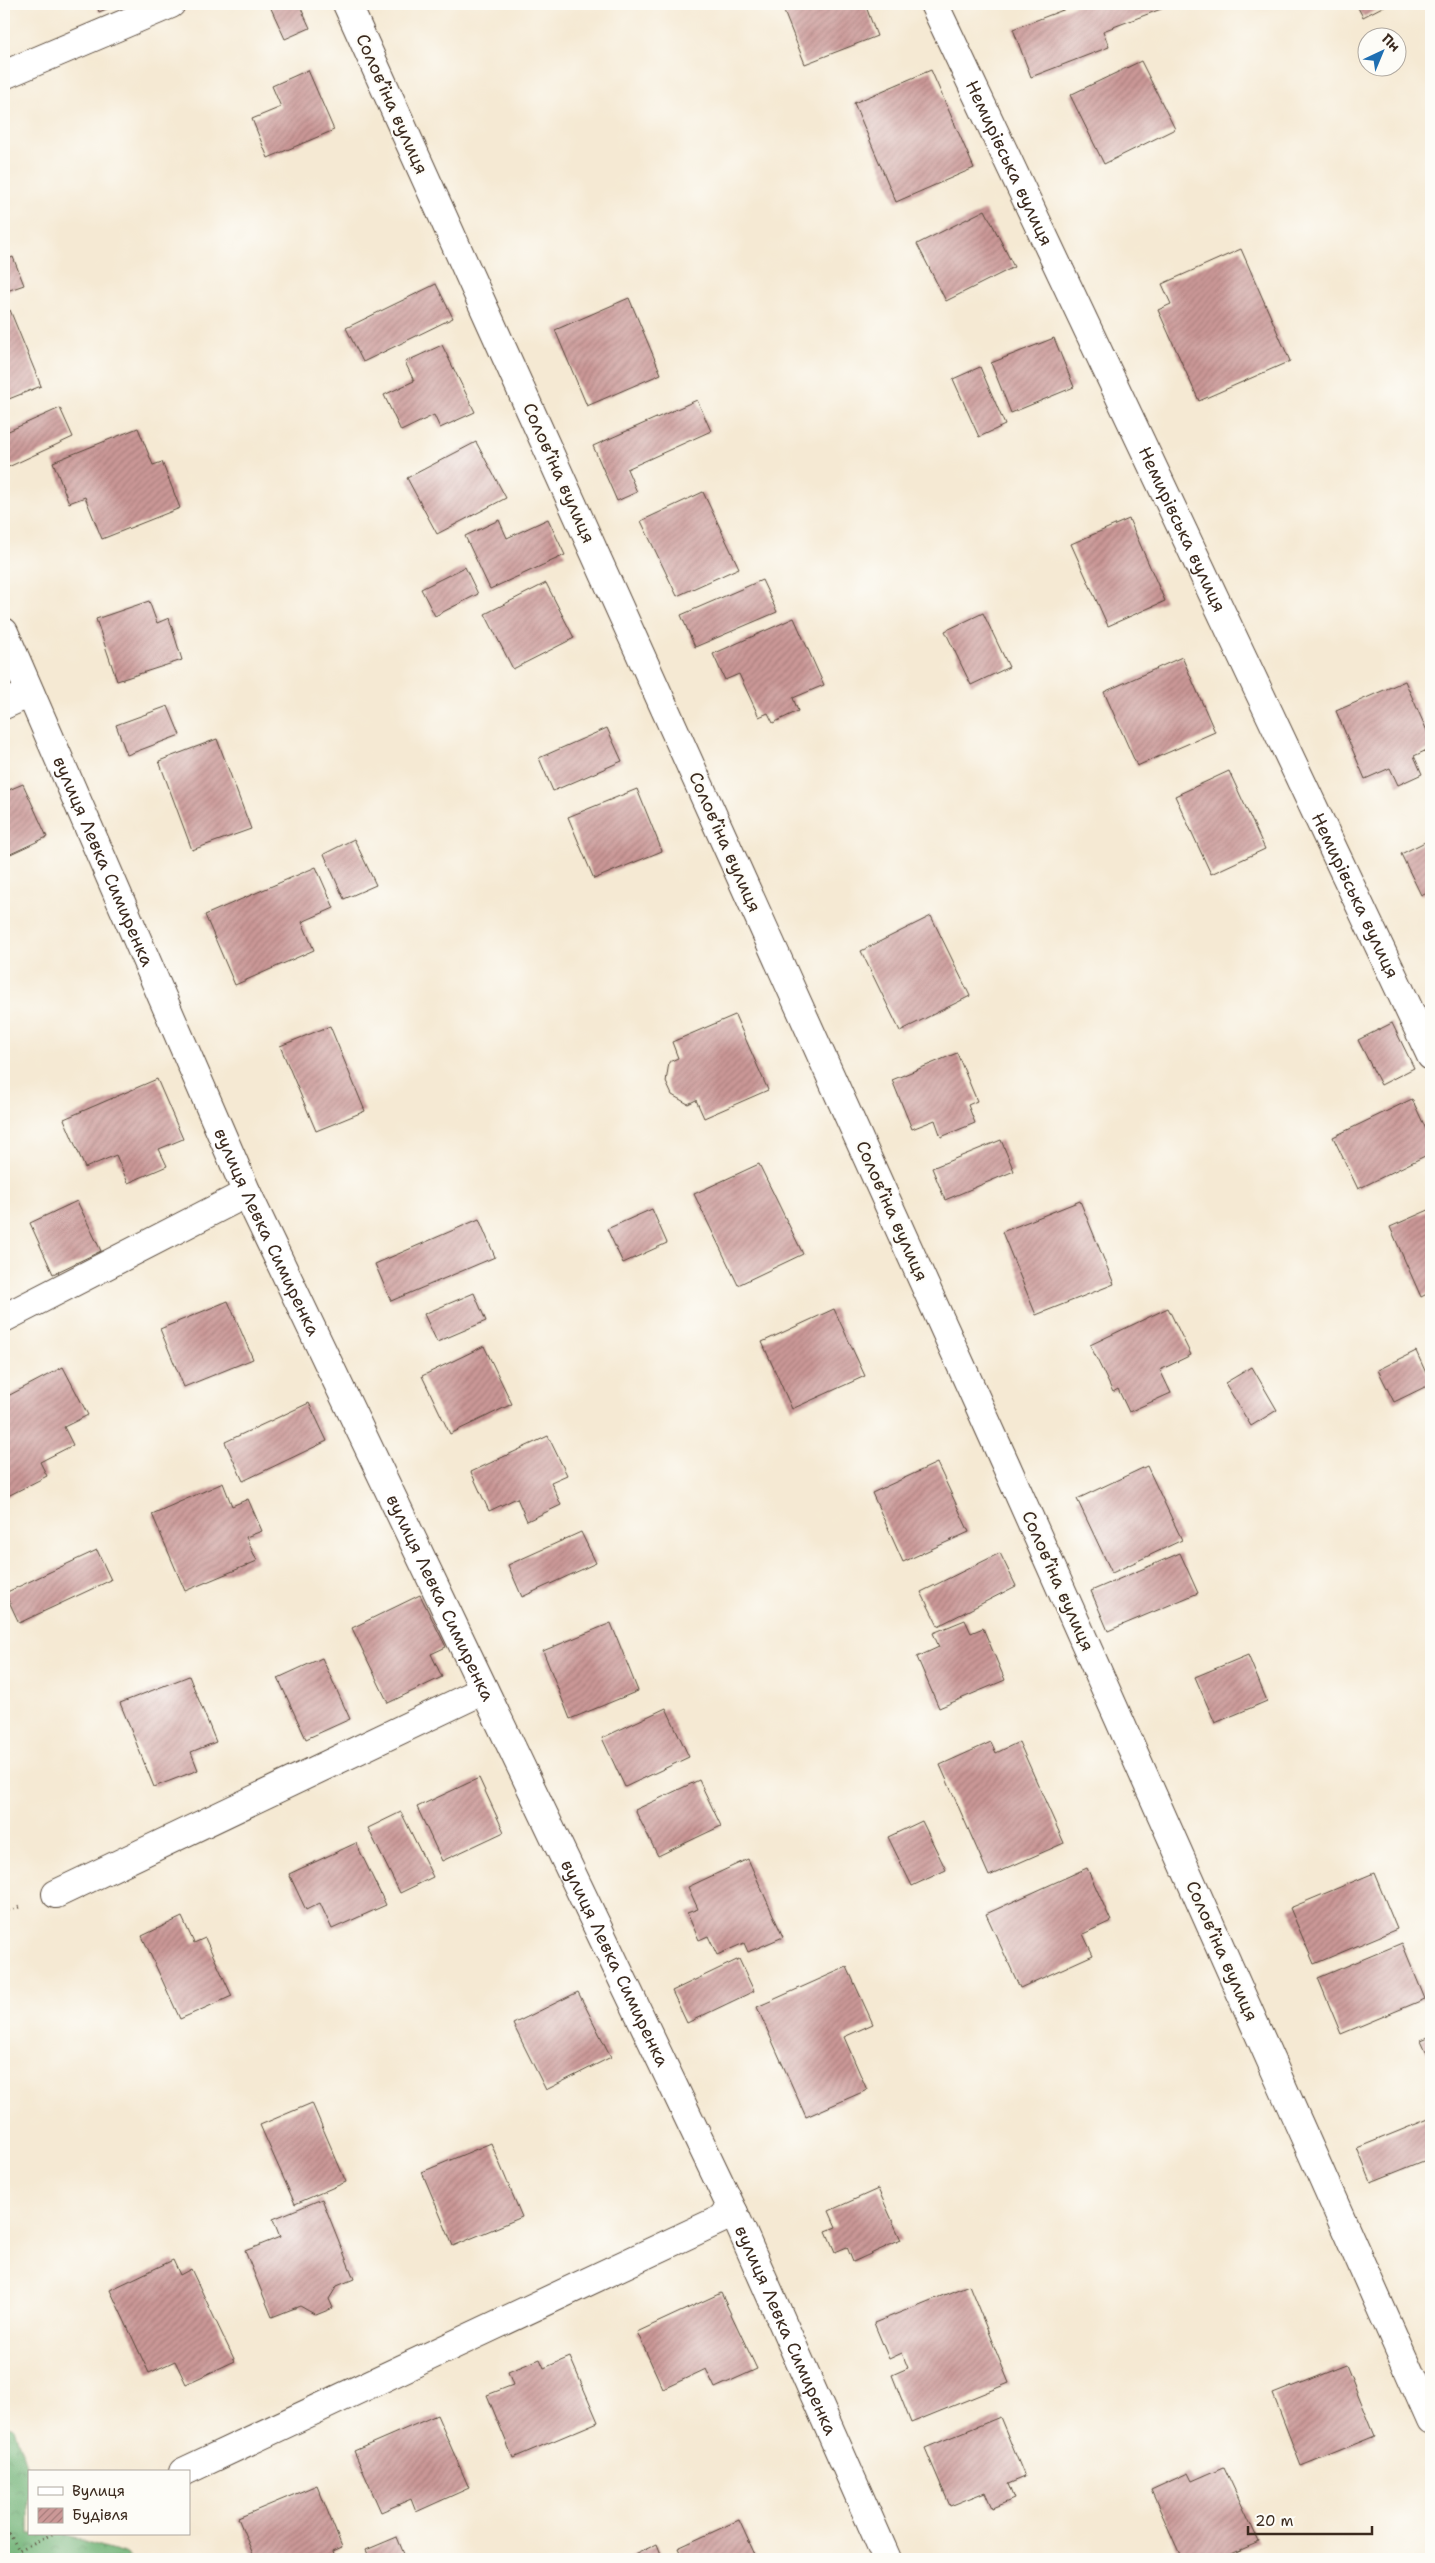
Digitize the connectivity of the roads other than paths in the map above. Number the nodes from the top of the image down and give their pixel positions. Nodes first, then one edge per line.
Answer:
1 (171, 4) edge
2 (347, 4) edge
3 (934, 4) edge
4 (4, 75) edge
5 (4, 632) edge
6 (30, 693) junction
7 (4, 705) edge
8 (1431, 1056) edge
9 (247, 1193) junction
10 (4, 1318) edge
11 (484, 1690) junction
12 (56, 1894) dead end
13 (734, 2213) junction
14 (1431, 2421) edge
15 (187, 2470) edge
16 (886, 2559) edge

1 - 4 street
2 - 14 street, Соловʼїна вулиця
3 - 8 street, Немирівська вулиця
5 - 6 street, вулиця Левка Симиренка
6 - 7 street
6 - 9 street, вулиця Левка Симиренка
9 - 10 street
9 - 11 street, вулиця Левка Симиренка
11 - 12 street
11 - 13 street, вулиця Левка Симиренка
13 - 15 street
13 - 16 street, вулиця Левка Симиренка

